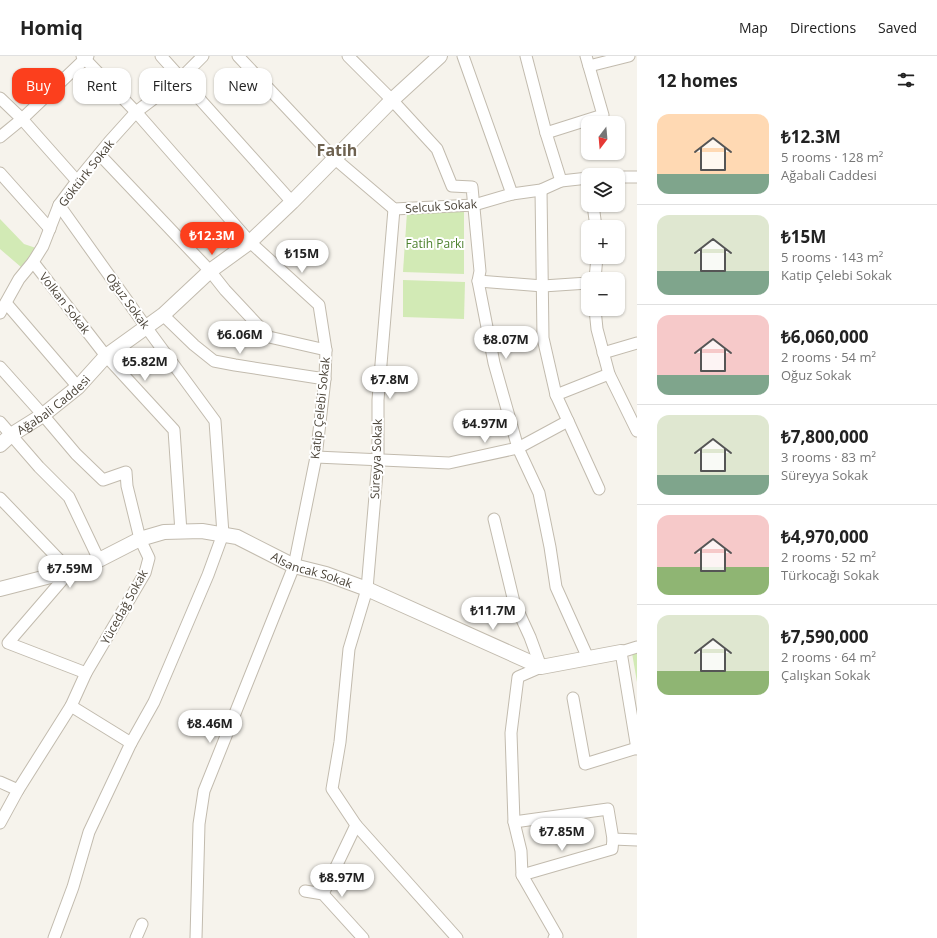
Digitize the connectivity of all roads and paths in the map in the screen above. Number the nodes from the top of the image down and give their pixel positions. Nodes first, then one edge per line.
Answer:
1 (161, 56) edge
2 (203, 56) edge
3 (238, 56) edge
4 (348, 56) edge
5 (440, 56) edge
6 (463, 56) edge
7 (526, 56) edge
8 (629, 56) edge
9 (85, 57) edge
10 (587, 61) edge
11 (172, 68) edge
12 (191, 68) edge
13 (0, 98) edge
14 (392, 100) junction
15 (147, 104) edge
16 (204, 104) edge
17 (136, 112) junction
18 (22, 119) junction
19 (546, 133) junction
20 (0, 137) edge
21 (100, 155) junction
22 (334, 158) junction
23 (0, 173) edge
24 (625, 177) edge
25 (637, 177) edge
26 (581, 179) edge
27 (78, 181) junction
28 (561, 181) junction
29 (541, 190) junction
30 (512, 194) junction
31 (292, 202) junction
32 (59, 205) junction
33 (474, 205) junction
34 (394, 209) junction
35 (50, 229) junction
36 (250, 242) junction
37 (33, 262) junction
38 (210, 271) junction
39 (478, 281) junction
40 (581, 284) edge
41 (543, 286) junction
42 (6, 302) junction
43 (0, 313) edge
44 (163, 315) junction
45 (595, 316) edge
46 (146, 327) junction
47 (637, 343) edge
48 (326, 350) junction
49 (603, 353) junction
50 (106, 356) junction
51 (0, 368) edge
52 (610, 374) junction
53 (325, 379) junction
54 (78, 387) junction
55 (556, 395) junction
56 (43, 415) junction
57 (568, 421) junction
58 (0, 422) edge
59 (637, 431) edge
60 (11, 435) junction
61 (0, 445) edge
62 (518, 448) junction
63 (316, 457) junction
64 (378, 461) junction
65 (599, 489) dead end
66 (0, 498) edge
67 (494, 519) dead end
68 (181, 532) junction
69 (223, 534) junction
70 (140, 539) junction
71 (99, 560) junction
72 (294, 566) junction
73 (70, 571) junction
74 (0, 588) edge
75 (367, 589) junction
76 (637, 647) edge
77 (621, 652) junction
78 (588, 658) junction
79 (541, 667) junction
80 (86, 673) junction
81 (573, 698) dead end
82 (72, 706) junction
83 (131, 743) junction
84 (637, 749) edge
85 (0, 782) edge
86 (18, 790) junction
87 (514, 822) junction
88 (0, 823) edge
89 (356, 825) junction
90 (613, 839) junction
91 (637, 840) edge
92 (522, 875) junction
93 (304, 891) dead end
94 (323, 894) junction
95 (142, 924) dead end
96 (54, 938) edge
97 (136, 938) edge
98 (196, 938) edge
99 (363, 938) edge
100 (457, 938) edge
101 (554, 938) edge

1 - 11 street
2 - 12 street, Göktürk Sokak
3 - 22 street, Selcuk Sokak
4 - 14 street
5 - 14 street, Ağabali Caddesi
6 - 30 street
7 - 19 street
8 - 10 street
9 - 17 street, Katip Çelebi Sokak
9 - 18 street
10 - 19 street
13 - 18 street
14 - 22 street, Ağabali Caddesi
14 - 33 street
15 - 17 street, Göktürk Sokak
16 - 31 street
17 - 21 street, Göktürk Sokak
17 - 36 street, Katip Çelebi Sokak
18 - 20 street
18 - 27 street
19 - 28 street
21 - 27 street, Göktürk Sokak
21 - 38 street
22 - 31 street, Ağabali Caddesi
22 - 34 street, Selcuk Sokak
23 - 35 street
24 - 25 street
26 - 28 street, Selcuk Sokak
27 - 32 street, Göktürk Sokak
28 - 29 street, Selcuk Sokak
29 - 30 street, Selcuk Sokak
29 - 41 street
30 - 33 street, Selcuk Sokak
31 - 36 street, Ağabali Caddesi
32 - 35 street, Göktürk Sokak
32 - 46 street, Oğuz Sokak
33 - 34 street, Selcuk Sokak
33 - 39 street
34 - 64 street, Süreyya Sokak
35 - 37 street, Göktürk Sokak
36 - 38 street, Ağabali Caddesi
36 - 48 street, Katip Çelebi Sokak
37 - 42 street, Göktürk Sokak
37 - 50 street, Volkan Sokak
38 - 44 street, Ağabali Caddesi
38 - 48 street
39 - 41 street
39 - 62 street
40 - 41 street
41 - 55 street
42 - 43 street, Göktürk Sokak
42 - 54 street
44 - 46 street, Ağabali Caddesi
44 - 53 street
45 - 49 street
46 - 50 street, Ağabali Caddesi
46 - 69 street, Oğuz Sokak
47 - 49 street
48 - 53 street, Katip Çelebi Sokak
49 - 52 street
50 - 54 street, Ağabali Caddesi
50 - 68 street, Volkan Sokak
51 - 56 street, Yücedağ Sokak
52 - 55 street
52 - 59 street
53 - 63 street, Katip Çelebi Sokak
54 - 56 street, Ağabali Caddesi
55 - 57 street
56 - 60 street, Ağabali Caddesi
56 - 70 street, Yücedağ Sokak
57 - 62 street
57 - 65 street
58 - 60 street
60 - 61 street, Ağabali Caddesi
60 - 71 street
62 - 64 street
62 - 78 street
63 - 64 street
63 - 72 street, Katip Çelebi Sokak
64 - 75 street, Süreyya Sokak
66 - 73 street
67 - 79 street
68 - 69 street, Alsancak Sokak
68 - 70 street, Alsancak Sokak
69 - 72 street, Alsancak Sokak
69 - 83 street
70 - 71 street, Alsancak Sokak
70 - 80 street, Yücedağ Sokak
71 - 73 street, Alsancak Sokak
72 - 75 street, Alsancak Sokak
72 - 98 street, Katip Çelebi Sokak
73 - 74 street, Alsancak Sokak
73 - 80 street
75 - 79 street, Alsancak Sokak
75 - 89 street, Süreyya Sokak
76 - 77 street
77 - 78 street
77 - 84 street
78 - 79 street
79 - 87 street
80 - 82 street, Yücedağ Sokak
81 - 84 street
82 - 83 street
82 - 86 street, Yücedağ Sokak
83 - 96 street
85 - 86 street
86 - 88 street, Yücedağ Sokak
87 - 90 street
87 - 92 street
89 - 94 street
89 - 100 street, Süreyya Sokak
90 - 91 street
90 - 92 street
92 - 101 street
93 - 94 street
94 - 99 street
95 - 97 street

